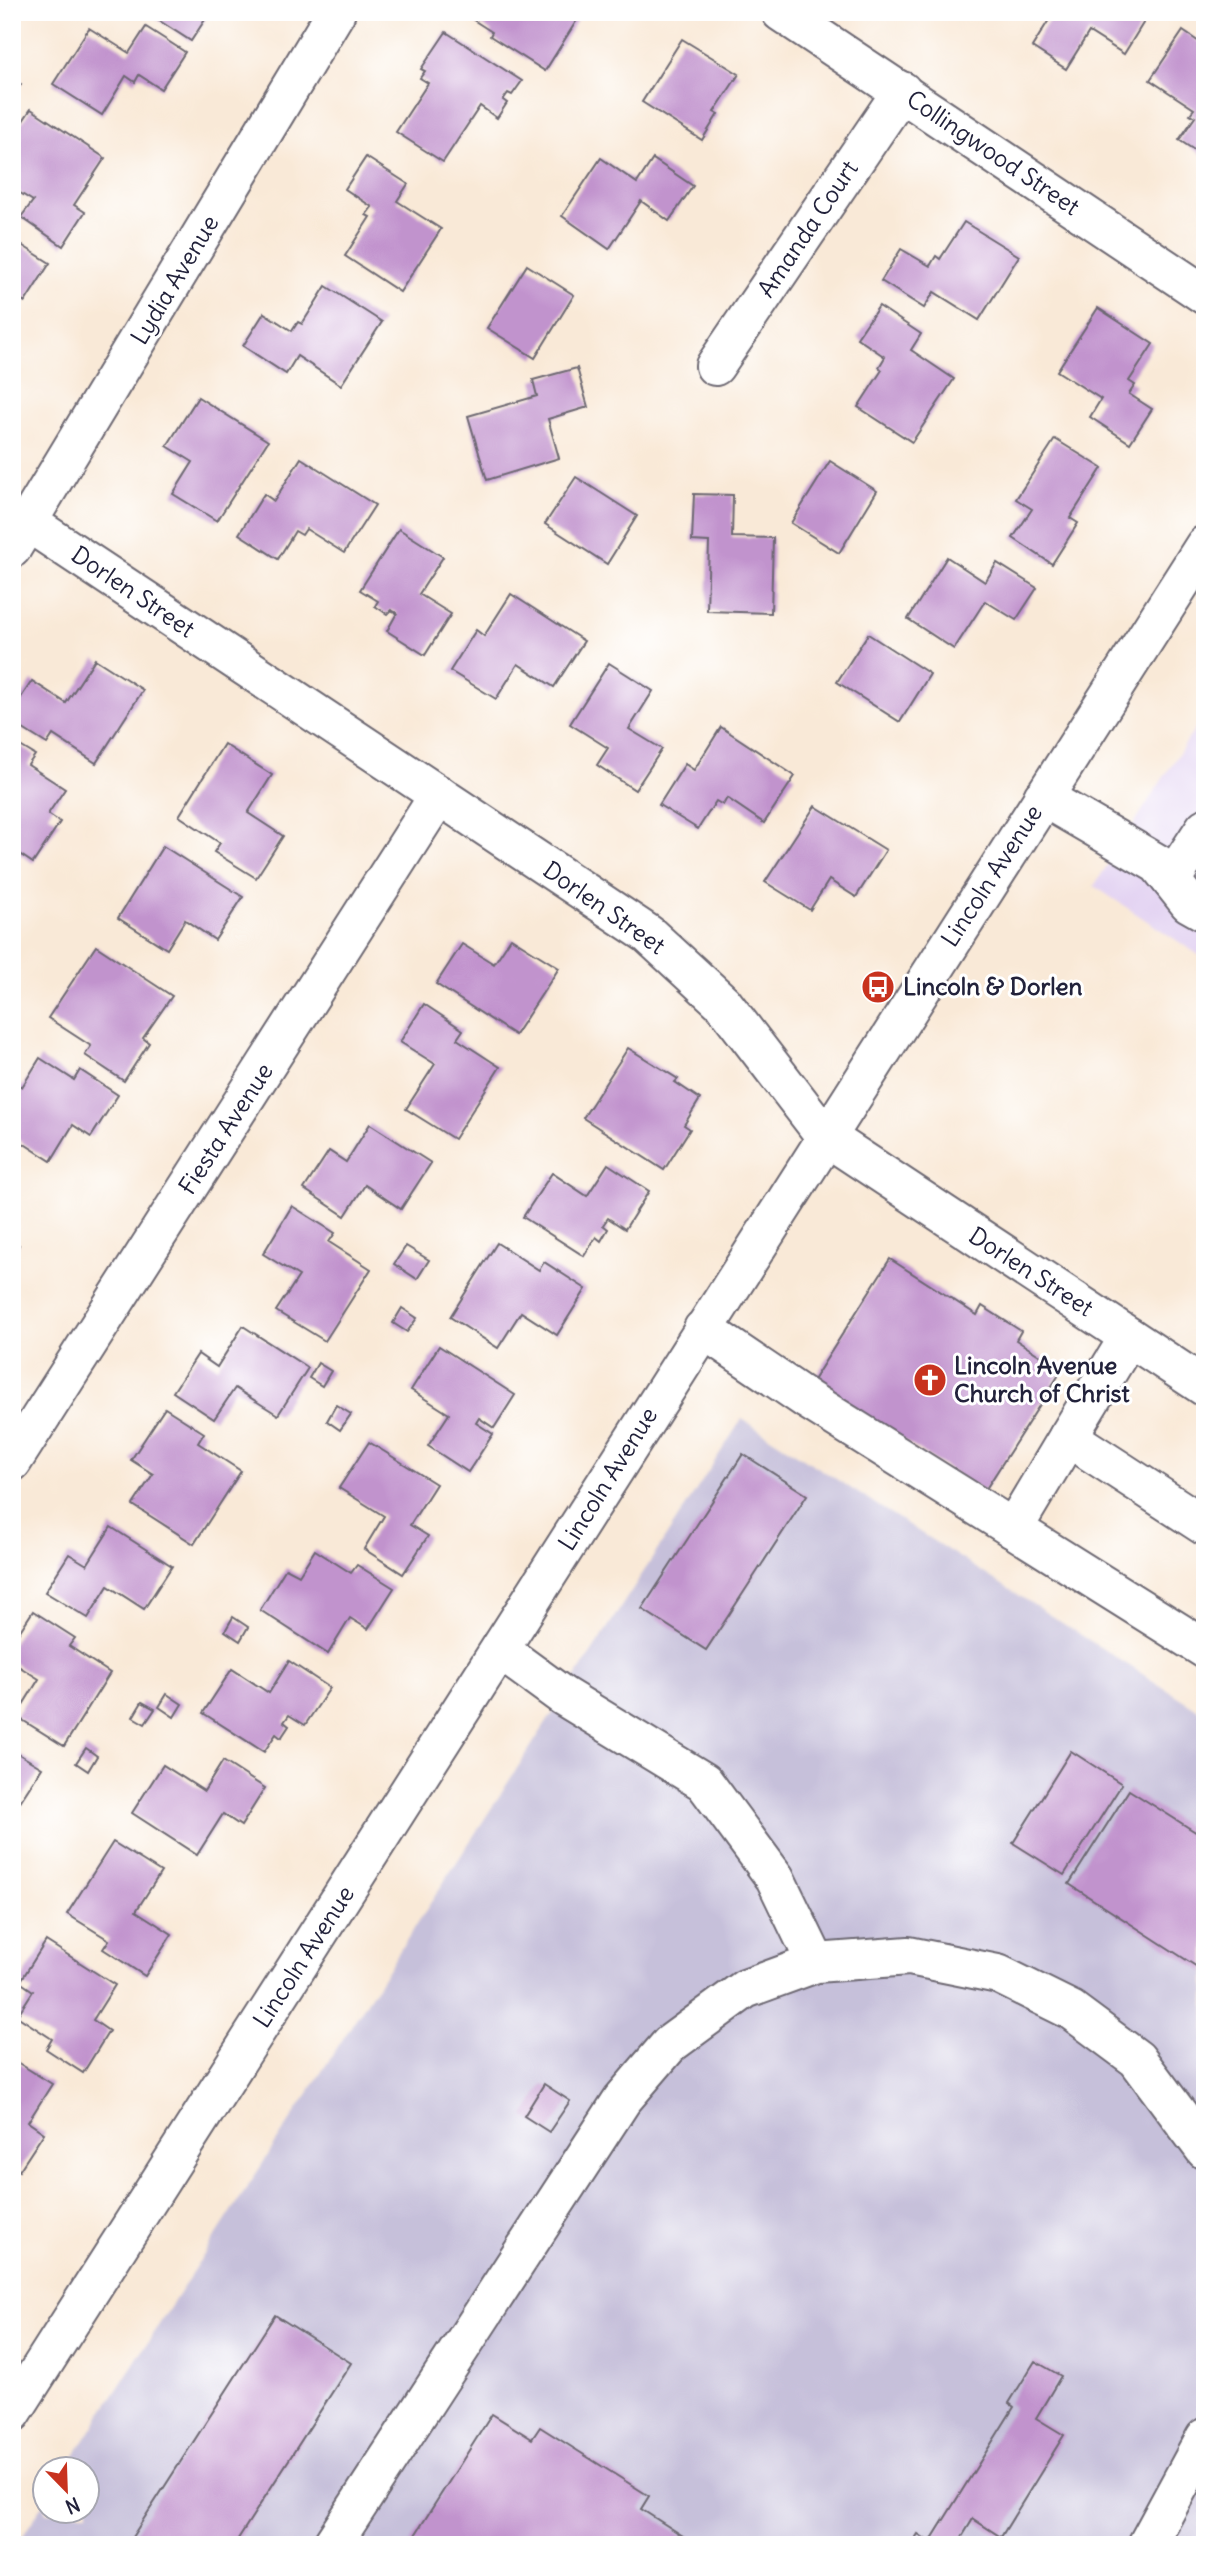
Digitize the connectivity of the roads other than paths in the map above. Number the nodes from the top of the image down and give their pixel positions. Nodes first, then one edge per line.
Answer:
1 (336, 12) edge
2 (781, 12) edge
3 (902, 92) junction
4 (1205, 295) edge
5 (715, 366) dead end
6 (21, 536) edge
7 (1205, 545) edge
8 (439, 795) junction
9 (1043, 797) junction
10 (1205, 828) edge
11 (1171, 880) junction
12 (1205, 912) edge
13 (825, 1136) junction
14 (703, 1329) junction
15 (1129, 1337) junction
16 (1205, 1387) edge
17 (1078, 1444) junction
18 (12, 1462) edge
19 (1205, 1526) edge
20 (1013, 1529) junction
21 (1205, 1649) edge
22 (500, 1650) junction
23 (816, 1963) junction
24 (1205, 2151) edge
25 (12, 2413) edge
26 (1205, 2438) edge
27 (332, 2545) edge
28 (1147, 2545) edge

1 - 6 street, Lydia Avenue
2 - 3 street, Collingwood Street
3 - 4 street, Collingwood Street
3 - 5 street, Amanda Court
6 - 8 street, Dorlen Street
7 - 9 street, Lincoln Avenue
8 - 13 street, Dorlen Street
8 - 18 street, Fiesta Avenue
9 - 11 street
9 - 13 street, Lincoln Avenue
10 - 11 street
11 - 12 street
13 - 14 street, Lincoln Avenue
13 - 15 street, Dorlen Street
14 - 20 street
14 - 22 street, Lincoln Avenue
15 - 16 street, Dorlen Street
15 - 17 street
17 - 19 street
17 - 20 street
20 - 21 street
22 - 23 street
22 - 25 street, Lincoln Avenue
23 - 24 street
23 - 27 street
26 - 28 street

